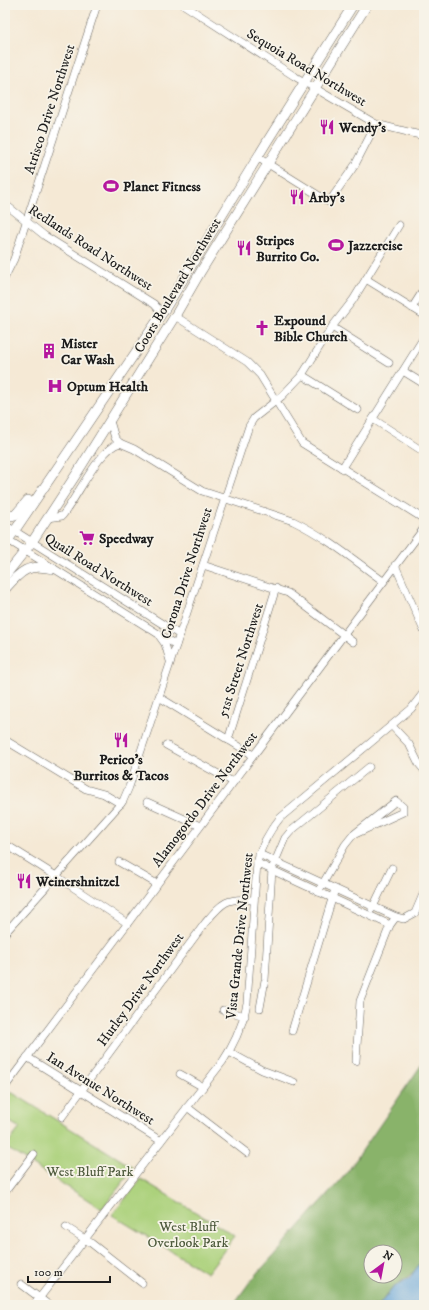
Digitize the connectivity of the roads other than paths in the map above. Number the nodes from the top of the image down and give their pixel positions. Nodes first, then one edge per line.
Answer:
1 (97, 5) edge
2 (184, 5) edge
3 (353, 5) edge
4 (367, 5) edge
5 (305, 82) junction
6 (315, 89) junction
7 (376, 124) junction
8 (424, 136) edge
9 (257, 157) junction
10 (268, 163) junction
11 (5, 204) edge
12 (26, 222) junction
13 (399, 225) dead end
14 (190, 268) junction
15 (5, 277) edge
16 (366, 279) junction
17 (424, 289) edge
18 (412, 308) junction
19 (162, 312) junction
20 (424, 315) edge
21 (175, 316) junction
22 (332, 326) junction
23 (424, 337) edge
24 (146, 362) junction
25 (390, 363) dead end
26 (403, 371) junction
27 (302, 375) junction
28 (424, 384) edge
29 (275, 400) junction
30 (358, 410) dead end
31 (373, 419) junction
32 (110, 421) junction
33 (120, 443) junction
34 (424, 452) edge
35 (342, 468) junction
36 (55, 469) junction
37 (224, 498) junction
38 (5, 517) edge
39 (48, 518) junction
40 (424, 519) edge
41 (5, 525) edge
42 (424, 528) edge
43 (15, 531) junction
44 (6, 541) edge
45 (32, 542) junction
46 (25, 551) junction
47 (203, 564) junction
48 (395, 565) junction
49 (53, 569) junction
50 (5, 576) edge
51 (383, 581) junction
52 (5, 588) edge
53 (276, 588) junction
54 (134, 607) junction
55 (420, 612) edge
56 (129, 615) junction
57 (424, 630) edge
58 (158, 634) junction
59 (343, 634) junction
60 (180, 635) junction
61 (353, 642) dead end
62 (176, 645) junction
63 (171, 662) junction
64 (424, 692) edge
65 (159, 697) junction
66 (392, 726) junction
67 (5, 740) edge
68 (228, 740) junction
69 (166, 745) dead end
70 (252, 755) junction
71 (369, 767) dead end
72 (424, 770) edge
73 (233, 782) junction
74 (147, 802) dead end
75 (121, 804) junction
76 (200, 826) junction
77 (353, 835) junction
78 (5, 844) edge
79 (259, 854) junction
80 (274, 861) junction
81 (119, 862) dead end
82 (257, 863) junction
83 (392, 868) dead end
84 (272, 869) junction
85 (56, 876) junction
86 (322, 883) junction
87 (157, 884) junction
88 (335, 889) junction
89 (318, 892) junction
90 (424, 892) edge
91 (332, 898) junction
92 (253, 900) junction
93 (374, 906) junction
94 (369, 915) junction
95 (396, 917) junction
96 (127, 923) junction
97 (390, 925) junction
98 (5, 933) edge
99 (260, 1008) dead end
100 (224, 1010) dead end
101 (245, 1016) junction
102 (292, 1031) dead end
103 (229, 1052) junction
104 (27, 1057) junction
105 (356, 1060) dead end
106 (180, 1074) dead end
107 (294, 1082) dead end
108 (5, 1087) edge
109 (203, 1087) junction
110 (81, 1091) junction
111 (187, 1107) junction
112 (62, 1117) dead end
113 (161, 1141) junction
114 (247, 1153) dead end
115 (34, 1154) dead end
116 (5, 1192) edge
117 (66, 1227) dead end
118 (83, 1240) junction
119 (21, 1284) dead end
120 (142, 1284) dead end
121 (40, 1298) junction
122 (34, 1305) edge
123 (49, 1305) edge

1 - 12 street, Atrisco Drive Northwest
2 - 5 street, Sequoia Road Northwest
3 - 5 main road, Coors Boulevard Northwest
4 - 6 main road, Coors Boulevard Northwest
5 - 6 street, Sequoia Road Northwest
5 - 9 main road, Coors Boulevard Northwest
6 - 7 street, Sequoia Road Northwest
6 - 10 main road, Coors Boulevard Northwest
7 - 8 street, Sequoia Road Northwest
7 - 10 street
9 - 10 street
9 - 14 main road, Coors Boulevard Northwest
10 - 21 main road, Coors Boulevard Northwest
11 - 12 street, Redlands Road Northwest
12 - 15 street, Atrisco Drive Northwest
12 - 19 street, Redlands Road Northwest
13 - 16 street, Corona Drive Northwest
14 - 19 main road, Coors Boulevard Northwest
14 - 21 main road
16 - 18 street
16 - 22 street, Corona Drive Northwest
17 - 18 street
18 - 20 street
19 - 24 main road
19 - 36 main road, Coors Boulevard Northwest
21 - 24 main road, Coors Boulevard Northwest
21 - 29 street
22 - 25 street
22 - 27 street, Corona Drive Northwest
23 - 26 street
24 - 32 main road, Coors Boulevard Northwest
26 - 28 street
26 - 31 street
27 - 29 street, Corona Drive Northwest
27 - 30 street
29 - 35 street
29 - 37 street, Corona Drive Northwest
31 - 34 street
31 - 35 street
32 - 33 street
32 - 39 main road, Coors Boulevard Northwest
33 - 37 street
33 - 39 street
35 - 40 street
36 - 38 main road
36 - 43 main road, Coors Boulevard Northwest
37 - 47 street, Corona Drive Northwest
37 - 51 street
39 - 45 main road, Coors Boulevard Northwest
41 - 43 street, Quail Road Northwest
42 - 48 street, Alamogordo Drive Northwest
43 - 44 main road, Coors Boulevard Northwest
43 - 45 street, Quail Road Northwest
44 - 46 street, Quail Road Northwest
45 - 46 main road, Coors Boulevard Northwest
45 - 54 street, Quail Road Northwest
46 - 49 street, Quail Road Northwest
46 - 50 main road, Coors Boulevard Northwest
47 - 53 street
47 - 60 street, Corona Drive Northwest
48 - 51 street, Alamogordo Drive Northwest
48 - 55 street
49 - 52 main road
49 - 56 street, Quail Road Northwest
51 - 59 street, Alamogordo Drive Northwest
53 - 59 street
53 - 68 street, 51st Street Northwest
54 - 56 street
54 - 60 street, Quail Road Northwest
55 - 57 street
56 - 58 street, Quail Road Northwest
58 - 62 street, Quail Road Northwest
58 - 63 street
59 - 61 street
59 - 70 street, Alamogordo Drive Northwest
60 - 62 street, Corona Drive Northwest
62 - 63 street, Corona Drive Northwest
63 - 65 street, Corona Drive Northwest
64 - 66 street, Vista Grande Drive Northwest
65 - 68 street
65 - 75 street, Corona Drive Northwest
66 - 72 street
66 - 79 street, Vista Grande Drive Northwest
67 - 75 street
68 - 70 street
69 - 73 street
70 - 73 street, Alamogordo Drive Northwest
71 - 80 street
73 - 76 street, Alamogordo Drive Northwest
74 - 76 street
75 - 85 street, Corona Drive Northwest
76 - 87 street, Alamogordo Drive Northwest
77 - 77 street
77 - 86 street
78 - 85 street
79 - 80 street
79 - 82 street, Vista Grande Drive Northwest
80 - 84 street
80 - 86 street
81 - 87 street
82 - 84 street
82 - 92 street, Vista Grande Drive Northwest
83 - 93 street
84 - 89 street
84 - 99 street
85 - 96 street
85 - 98 street, Corona Drive Northwest
86 - 88 street
86 - 89 street
87 - 96 street, Alamogordo Drive Northwest
88 - 91 street
88 - 93 street
89 - 91 street
90 - 95 street
91 - 94 street
91 - 102 street
92 - 101 street, Vista Grande Drive Northwest
92 - 110 street, Hurley Drive Northwest
93 - 94 street
93 - 95 street
94 - 97 street
95 - 97 street
96 - 104 street, Alamogordo Drive Northwest
97 - 105 street
100 - 101 street
101 - 103 street, Vista Grande Drive Northwest
103 - 107 street
103 - 109 street, Vista Grande Drive Northwest
104 - 108 street, Alamogordo Drive Northwest
104 - 110 street, Ian Avenue Northwest
106 - 109 street
109 - 111 street, Vista Grande Drive Northwest
110 - 112 street, Hurley Drive Northwest
110 - 113 street, Ian Avenue Northwest
111 - 113 street, Vista Grande Drive Northwest
111 - 114 street
113 - 118 street, Vista Grande Drive Northwest
115 - 116 street
117 - 118 street
118 - 120 street
118 - 121 street, Vista Grande Drive Northwest
119 - 121 street
121 - 122 street, Vista Grande Drive Northwest
121 - 123 street

